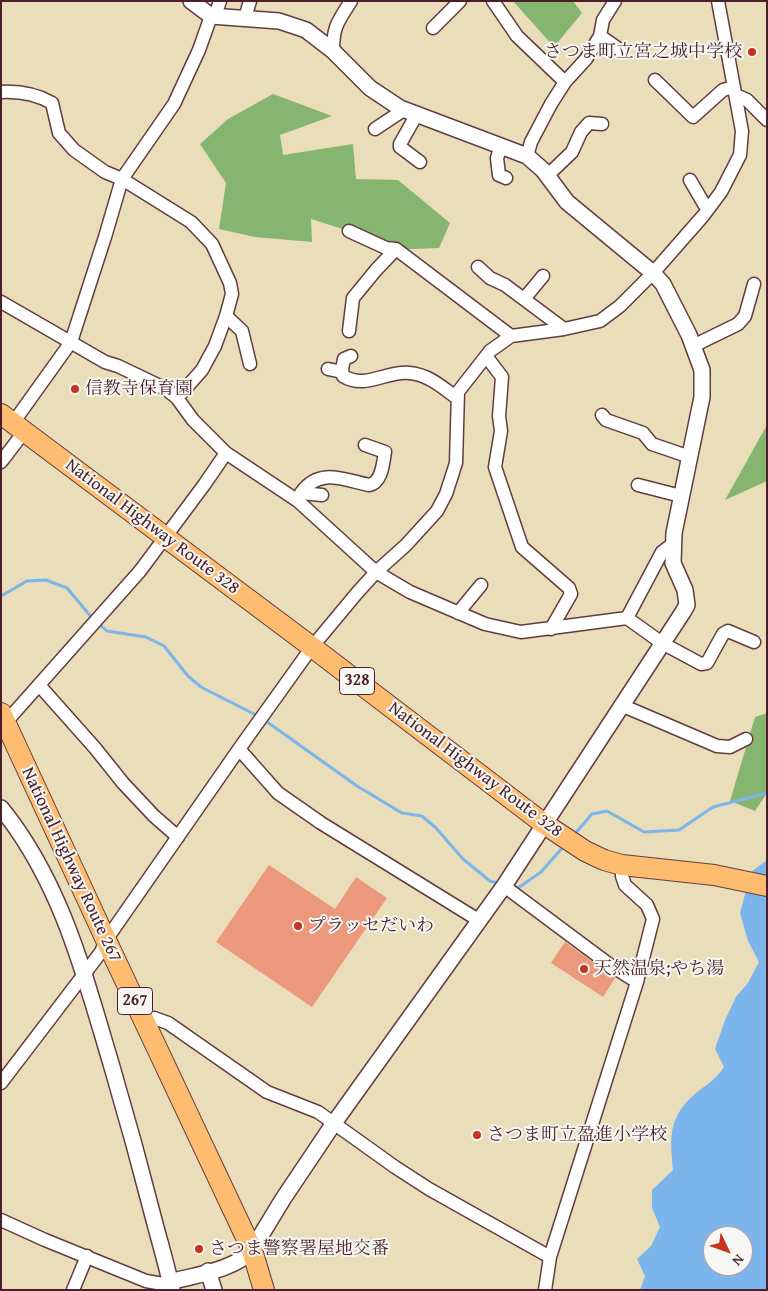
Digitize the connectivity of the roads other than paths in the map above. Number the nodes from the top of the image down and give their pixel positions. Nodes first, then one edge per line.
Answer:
1 (191, 1) edge
2 (220, 1) edge
3 (250, 1) edge
4 (351, 1) edge
5 (460, 1) edge
6 (493, 1) edge
7 (615, 1) edge
8 (718, 1) edge
9 (213, 16) junction
10 (245, 18) junction
11 (434, 28) dead end
12 (600, 36) junction
13 (620, 50) dead end
14 (333, 51) junction
15 (655, 80) dead end
16 (565, 82) junction
17 (735, 91) junction
18 (1, 92) edge
19 (411, 112) junction
20 (767, 120) edge
21 (602, 124) dead end
22 (375, 129) dead end
23 (501, 146) junction
24 (527, 156) junction
25 (420, 162) dead end
26 (548, 175) junction
27 (122, 178) junction
28 (506, 178) dead end
29 (690, 180) dead end
30 (709, 208) junction
31 (350, 231) dead end
32 (396, 249) junction
33 (478, 267) dead end
34 (653, 273) junction
35 (543, 276) dead end
36 (754, 284) dead end
37 (524, 299) junction
38 (1, 302) edge
39 (226, 316) junction
40 (564, 329) junction
41 (349, 332) dead end
42 (511, 336) junction
43 (71, 342) junction
44 (693, 346) junction
45 (351, 356) dead end
46 (486, 356) junction
47 (250, 364) dead end
48 (328, 369) dead end
49 (342, 372) junction
50 (177, 398) junction
51 (457, 398) junction
52 (602, 415) dead end
53 (13, 423) edge
54 (365, 445) dead end
55 (226, 454) junction
56 (690, 457) junction
57 (1, 462) edge
58 (638, 485) dead end
59 (322, 495) dead end
60 (682, 496) junction
61 (300, 497) junction
62 (166, 537) junction
63 (674, 543) junction
64 (376, 572) junction
65 (481, 585) dead end
66 (458, 613) junction
67 (627, 618) junction
68 (550, 629) junction
69 (754, 642) dead end
70 (662, 643) junction
71 (312, 647) junction
72 (39, 685) junction
73 (621, 705) junction
74 (3, 718) edge
75 (746, 739) dead end
76 (239, 749) junction
77 (1, 808) edge
78 (544, 824) junction
79 (178, 837) junction
80 (622, 865) junction
81 (504, 886) junction
82 (767, 886) edge
83 (480, 921) junction
84 (106, 940) junction
85 (84, 974) junction
86 (637, 982) junction
87 (144, 1020) junction
88 (1, 1083) edge
89 (334, 1123) junction
90 (1, 1220) edge
91 (252, 1250) junction
92 (86, 1256) junction
93 (550, 1257) junction
94 (208, 1271) junction
95 (171, 1286) edge
96 (73, 1290) edge
97 (214, 1290) edge
98 (264, 1290) edge
99 (545, 1290) edge

1 - 9 street
2 - 9 street
3 - 10 street
4 - 14 street
5 - 11 street
6 - 16 street
7 - 12 street
8 - 17 street
9 - 10 street
9 - 27 street
10 - 14 street
12 - 13 street
12 - 16 street
14 - 19 street
15 - 17 street
16 - 24 street
17 - 20 street
17 - 30 street
18 - 27 street
19 - 22 street
19 - 23 street
19 - 25 street
21 - 26 street
23 - 24 street
23 - 28 street
24 - 26 street
26 - 34 street
27 - 39 street
27 - 43 street
29 - 30 street
30 - 34 street
31 - 32 street
32 - 41 street
32 - 42 street
33 - 37 street
34 - 40 street
34 - 44 street
35 - 37 street
36 - 44 street
37 - 40 street
38 - 43 street
39 - 47 street
39 - 50 street
40 - 42 street
42 - 46 street
43 - 50 street
43 - 53 street
44 - 56 street
45 - 49 street
46 - 51 street
46 - 68 street
48 - 49 street
49 - 51 street
50 - 55 street
51 - 64 street
52 - 56 street
53 - 57 street
53 - 62 highway, National Highway Route 328 / 328
54 - 61 street
55 - 61 street
55 - 62 street
56 - 60 street
58 - 60 street
59 - 61 street
60 - 63 street
61 - 64 street
62 - 71 highway, National Highway Route 328 / 328
62 - 72 street
63 - 67 street
63 - 70 street
64 - 66 street
64 - 71 street
65 - 66 street
66 - 68 street
67 - 68 street
67 - 70 street
69 - 70 street
70 - 73 street
71 - 76 street
71 - 78 highway, National Highway Route 328 / 328
72 - 74 street
72 - 79 street
73 - 75 street
73 - 78 street
74 - 84 highway, National Highway Route 267 / 267
76 - 79 street
76 - 83 street
77 - 85 street
78 - 80 highway, National Highway Route 328 / 328
78 - 81 street
79 - 84 street
80 - 82 highway, National Highway Route 328 / 328
80 - 86 street
81 - 83 street
81 - 86 street
83 - 89 street
84 - 85 street
84 - 87 highway, National Highway Route 267 / 267
85 - 88 street
85 - 95 street
86 - 93 street
87 - 89 street
87 - 91 highway, National Highway Route 267 / 267
89 - 91 street
89 - 93 street
90 - 92 street
91 - 94 street
91 - 98 highway, National Highway Route 267 / 267
92 - 95 street
92 - 96 street
93 - 99 street
94 - 95 street
94 - 97 street

